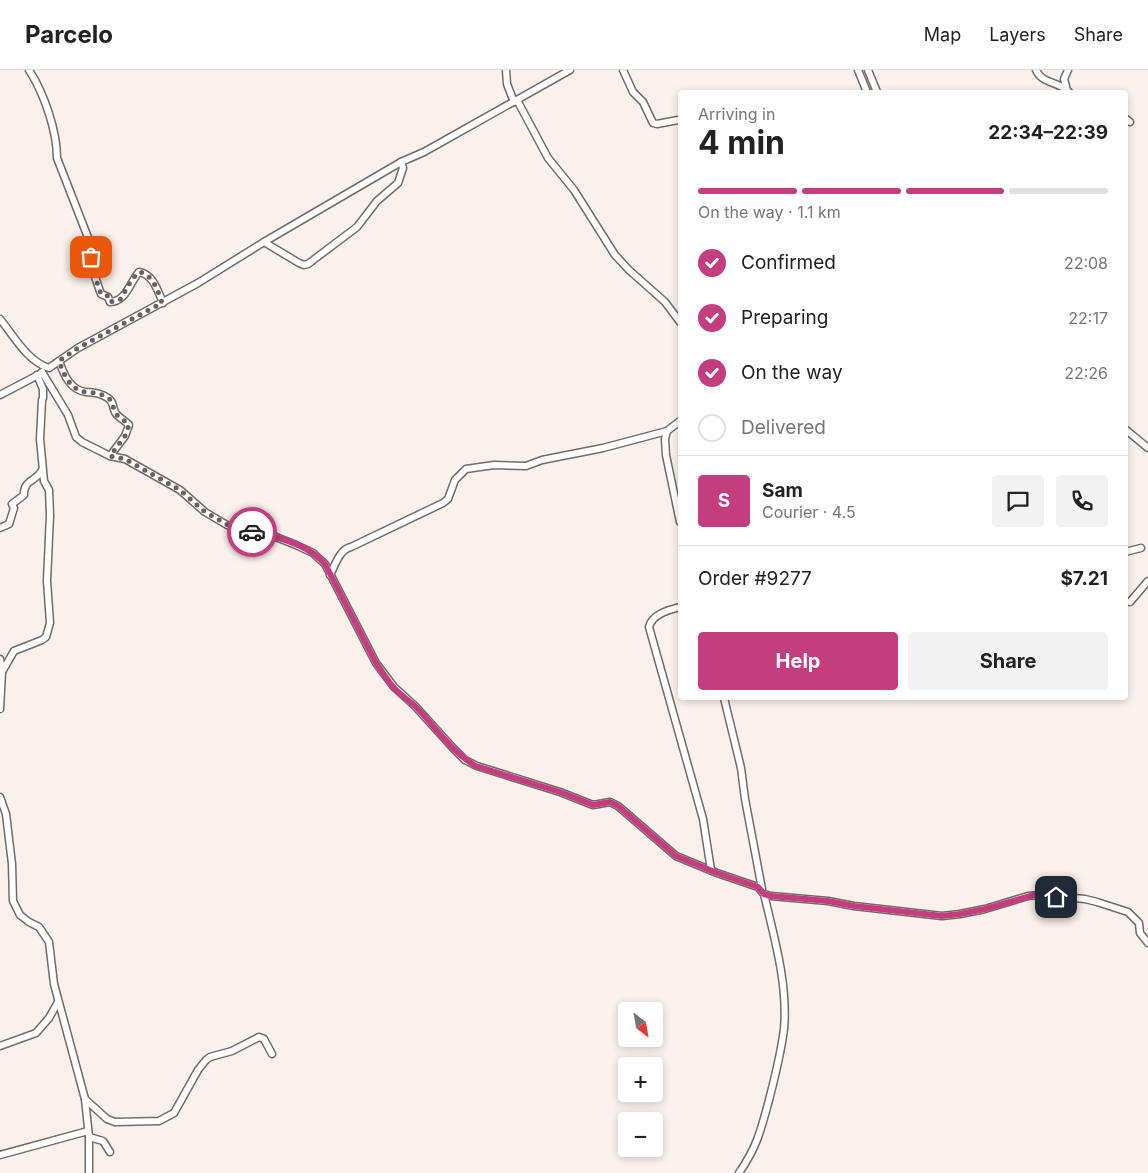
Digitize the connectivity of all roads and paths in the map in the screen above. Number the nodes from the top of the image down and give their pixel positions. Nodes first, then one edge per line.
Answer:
1 (29, 70) edge
2 (506, 70) edge
3 (570, 70) edge
4 (623, 70) edge
5 (858, 70) edge
6 (868, 70) edge
7 (1036, 70) edge
8 (1068, 70) edge
9 (866, 90) edge
10 (876, 90) edge
11 (1067, 90) edge
12 (1068, 90) edge
13 (515, 101) junction
14 (678, 120) dead end
15 (401, 162) junction
16 (264, 242) junction
17 (162, 303) junction
18 (0, 319) edge
19 (678, 319) edge
20 (59, 361) junction
21 (49, 368) junction
22 (39, 374) junction
23 (0, 395) edge
24 (678, 423) edge
25 (667, 431) junction
26 (1128, 431) edge
27 (1148, 448) edge
28 (110, 456) junction
29 (43, 469) junction
30 (678, 512) edge
31 (0, 528) edge
32 (1142, 548) dead end
33 (1128, 551) edge
34 (330, 575) junction
35 (1148, 581) edge
36 (1130, 602) dead end
37 (678, 608) edge
38 (0, 659) edge
39 (2, 672) junction
40 (724, 700) edge
41 (0, 709) edge
42 (0, 800) edge
43 (711, 870) junction
44 (763, 891) junction
45 (1148, 943) edge
46 (58, 1002) junction
47 (0, 1046) edge
48 (272, 1054) dead end
49 (85, 1099) junction
50 (89, 1134) junction
51 (110, 1152) dead end
52 (0, 1155) edge
53 (89, 1173) edge
54 (739, 1173) edge

1 - 17 street
2 - 13 street
3 - 13 street
4 - 14 street
5 - 9 street
6 - 10 street
7 - 11 street
8 - 12 street
13 - 15 street
13 - 19 street
15 - 16 street
15 - 16 street
16 - 17 street
17 - 20 street
18 - 21 street
20 - 21 street
20 - 28 street
21 - 22 street
22 - 23 street
22 - 28 street
22 - 29 street
24 - 25 street
25 - 30 street
25 - 34 street
26 - 27 street
28 - 34 street
29 - 31 street
29 - 39 street
32 - 33 street
34 - 43 street
35 - 36 street
37 - 43 street
38 - 39 street
39 - 41 street
40 - 44 street
42 - 46 street
43 - 44 street
44 - 45 street
44 - 54 street
46 - 47 street
46 - 49 street
48 - 49 street
49 - 50 street
50 - 51 street
50 - 52 street
50 - 53 street

